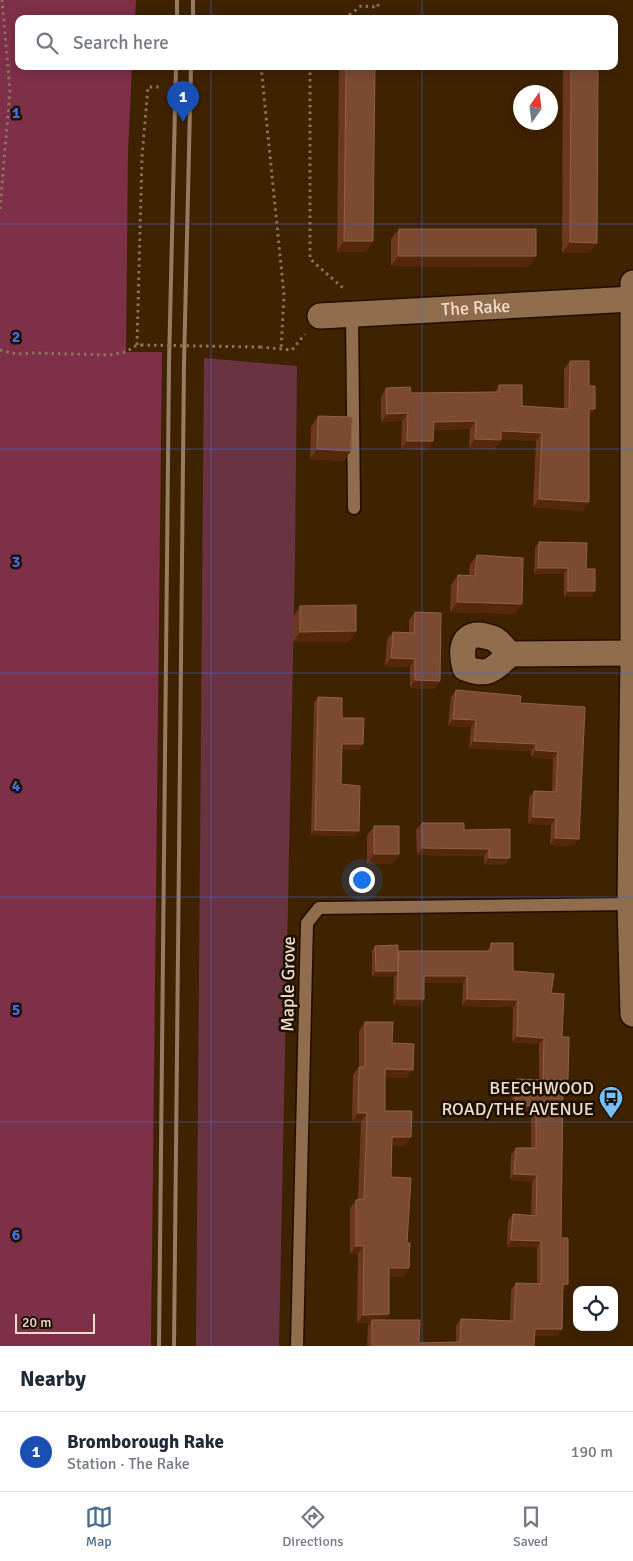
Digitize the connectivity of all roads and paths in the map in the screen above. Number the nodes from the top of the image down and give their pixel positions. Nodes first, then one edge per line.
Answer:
1 (2, 0) edge
2 (378, 0) edge
3 (349, 15) edge
4 (261, 70) edge
5 (310, 70) edge
6 (160, 87) dead end
7 (0, 209) edge
8 (633, 283) edge
9 (633, 299) edge
10 (350, 304) junction
11 (320, 316) joint
12 (139, 345) junction
13 (0, 350) edge
14 (281, 350) junction
15 (633, 455) edge
16 (354, 508) dead end
17 (633, 653) edge
18 (510, 654) dead end
19 (632, 745) edge
20 (630, 904) junction
21 (633, 1014) edge
22 (297, 1346) edge

1 - 7 path
2 - 3 path
4 - 14 path
5 - 10 path
6 - 12 path
8 - 9 street
9 - 10 street, The Rake
9 - 15 street
10 - 11 street, The Rake
10 - 16 lane
11 - 14 path
12 - 13 path
12 - 14 path, bridge
15 - 17 street
17 - 18 street
17 - 19 street
19 - 20 street
20 - 21 street
20 - 22 lane, Maple Grove

